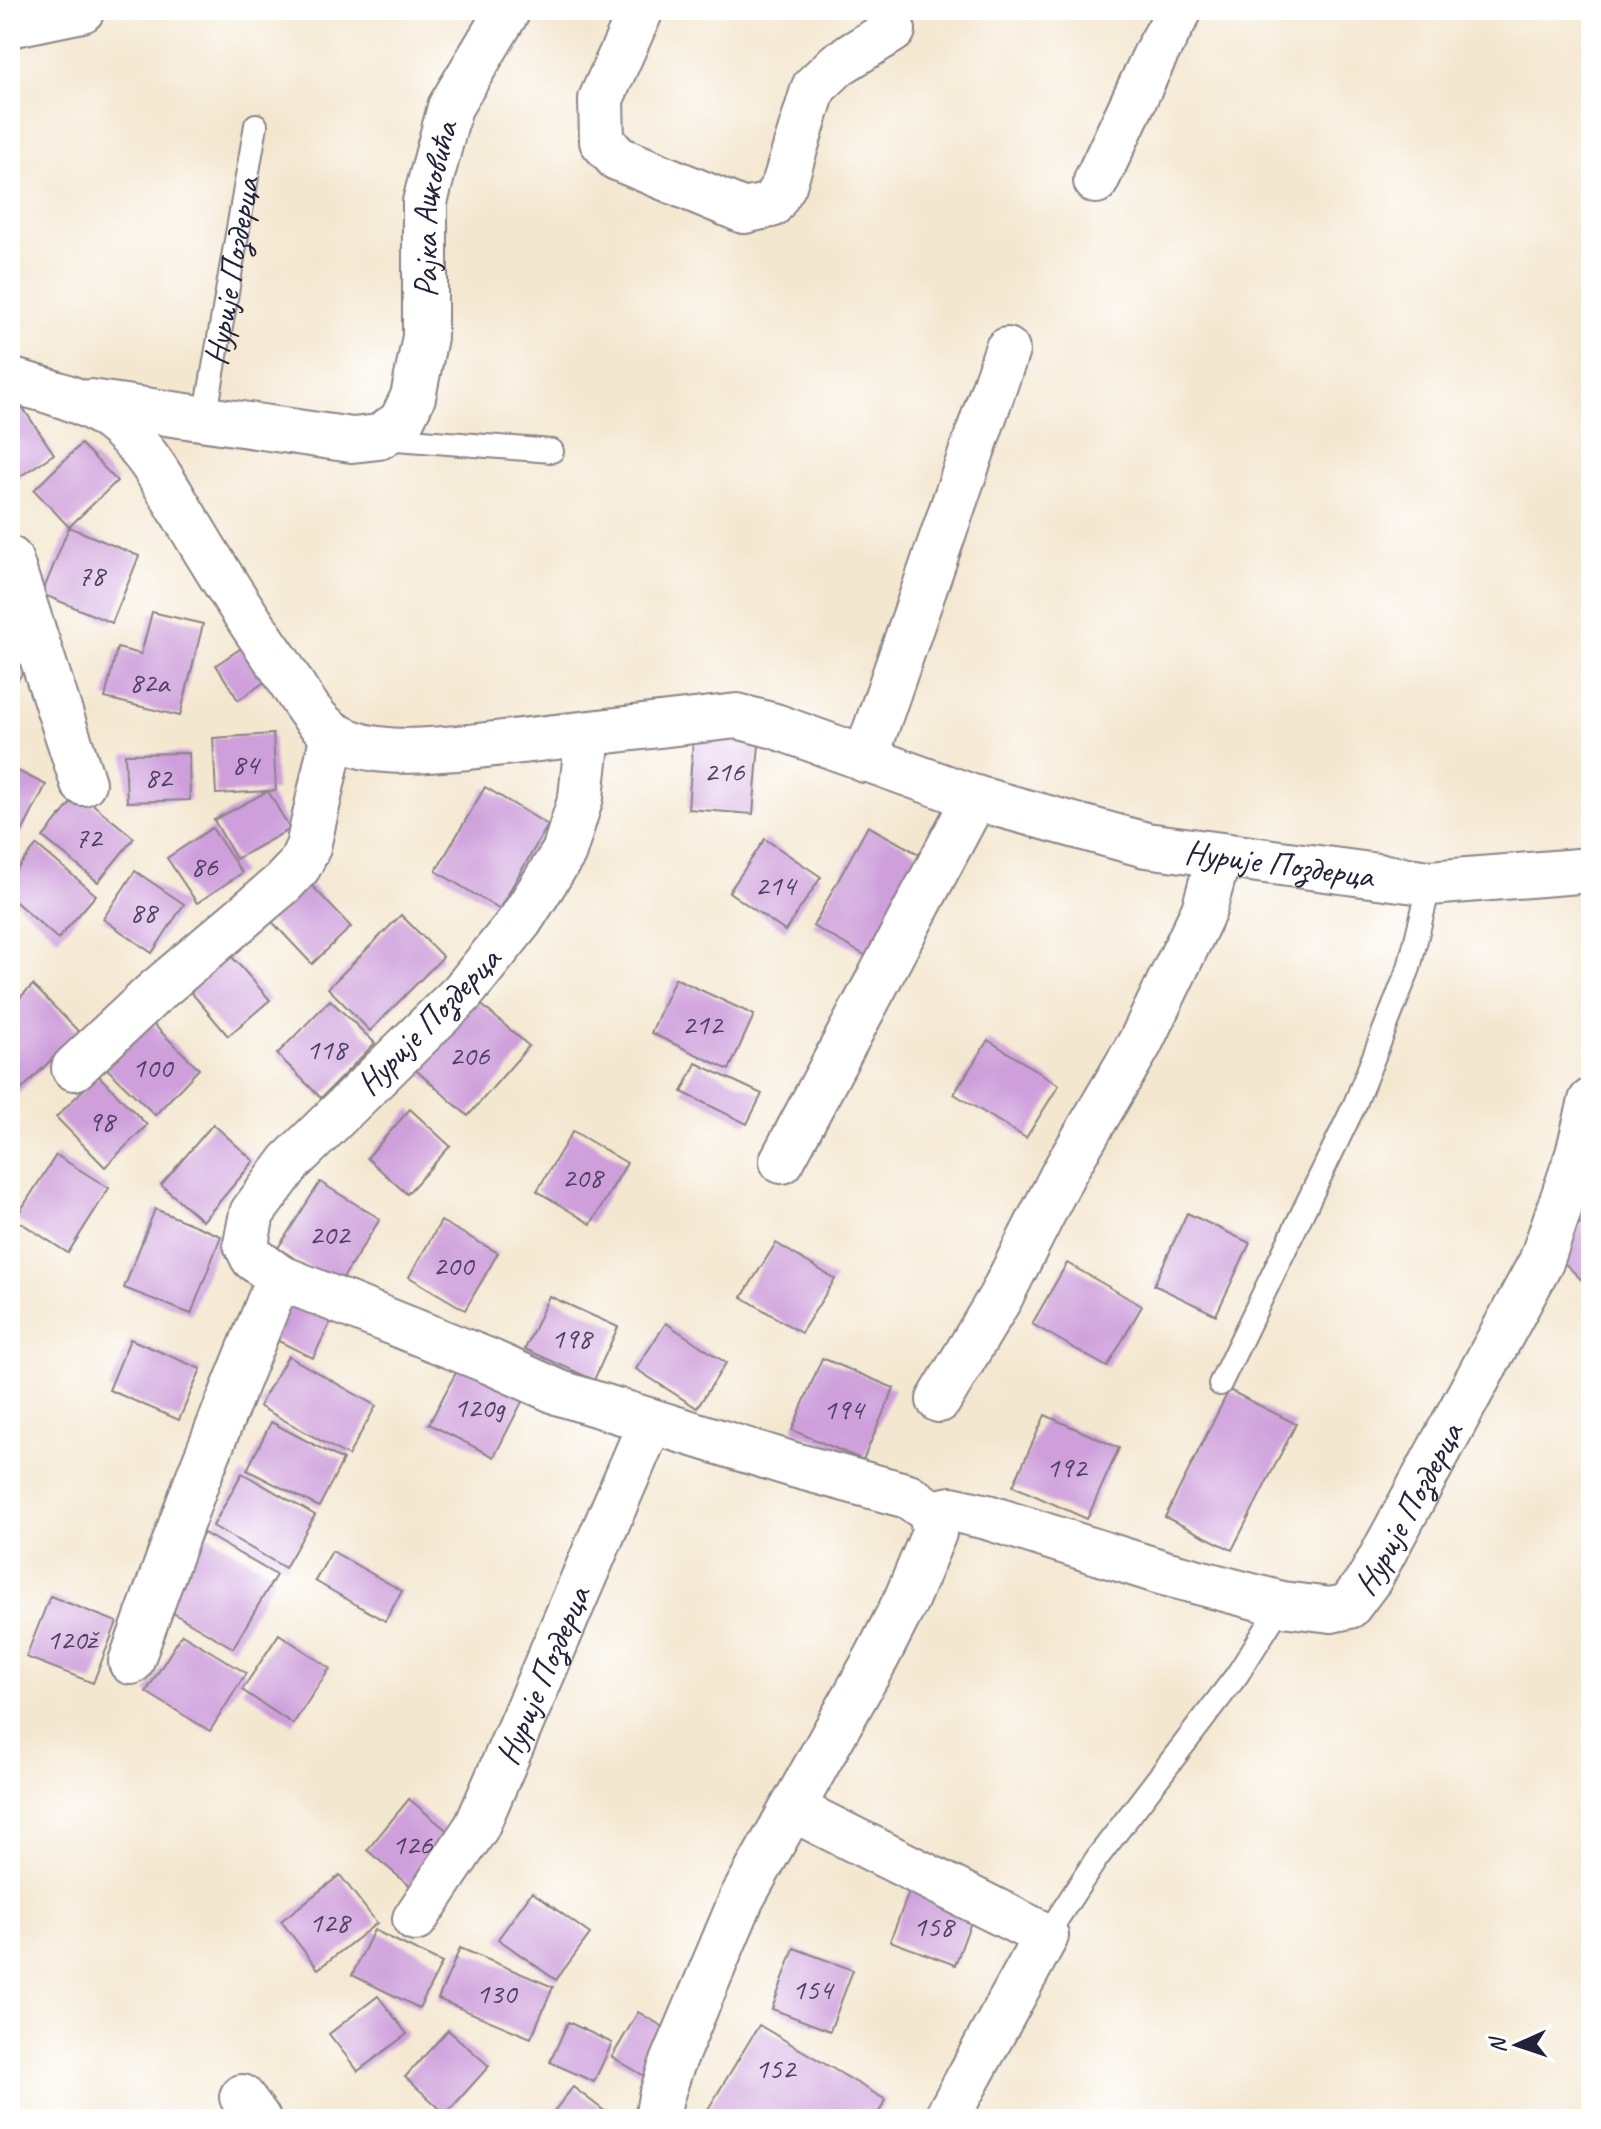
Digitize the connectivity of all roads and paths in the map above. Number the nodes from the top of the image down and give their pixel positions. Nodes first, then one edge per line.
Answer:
1 (82, 10) edge
2 (508, 10) edge
3 (641, 10) edge
4 (1180, 10) edge
5 (10, 25) edge
6 (893, 30) dead end
7 (256, 125) dead end
8 (1096, 181) dead end
9 (1007, 350) dead end
10 (10, 380) edge
11 (75, 400) junction
12 (205, 419) junction
13 (390, 430) junction
14 (552, 451) dead end
15 (10, 559) edge
16 (333, 734) junction
17 (588, 734) junction
18 (865, 760) junction
19 (83, 783) dead end
20 (975, 798) junction
21 (1219, 855) junction
22 (1591, 870) edge
23 (1430, 883) junction
24 (74, 1068) dead end
25 (1591, 1101) edge
26 (782, 1161) dead end
27 (279, 1277) junction
28 (1220, 1384) dead end
29 (939, 1400) dead end
30 (651, 1421) junction
31 (932, 1513) junction
32 (1282, 1604) junction
33 (131, 1662) dead end
34 (793, 1809) junction
35 (415, 1919) dead end
36 (1046, 1936) junction
37 (657, 2119) edge
38 (946, 2119) edge

1 - 5 street
2 - 13 street, Рајка Ацковића
3 - 6 street
4 - 8 street
7 - 12 lane, Нурије Поздерца
9 - 18 street
10 - 11 street, Нурије Поздерца
11 - 12 street, Нурије Поздерца
11 - 16 street, Нурије Поздерца
12 - 13 street, Нурије Поздерца
13 - 14 lane, Нурије Поздерца
15 - 19 street
16 - 17 street, Нурије Поздерца
16 - 24 street
17 - 18 street, Нурије Поздерца
17 - 27 street, Нурије Поздерца
18 - 20 street, Нурије Поздерца
20 - 21 street, Нурије Поздерца
20 - 26 street
21 - 23 street, Нурије Поздерца
21 - 29 street
22 - 23 street, Нурије Поздерца
23 - 28 lane
25 - 32 street, Нурије Поздерца
27 - 30 street, Нурије Поздерца
27 - 33 street
30 - 31 street, Нурије Поздерца
30 - 35 street, Нурије Поздерца
31 - 32 street, Нурије Поздерца
31 - 34 street
32 - 36 lane
34 - 36 street
34 - 37 street
36 - 38 street

